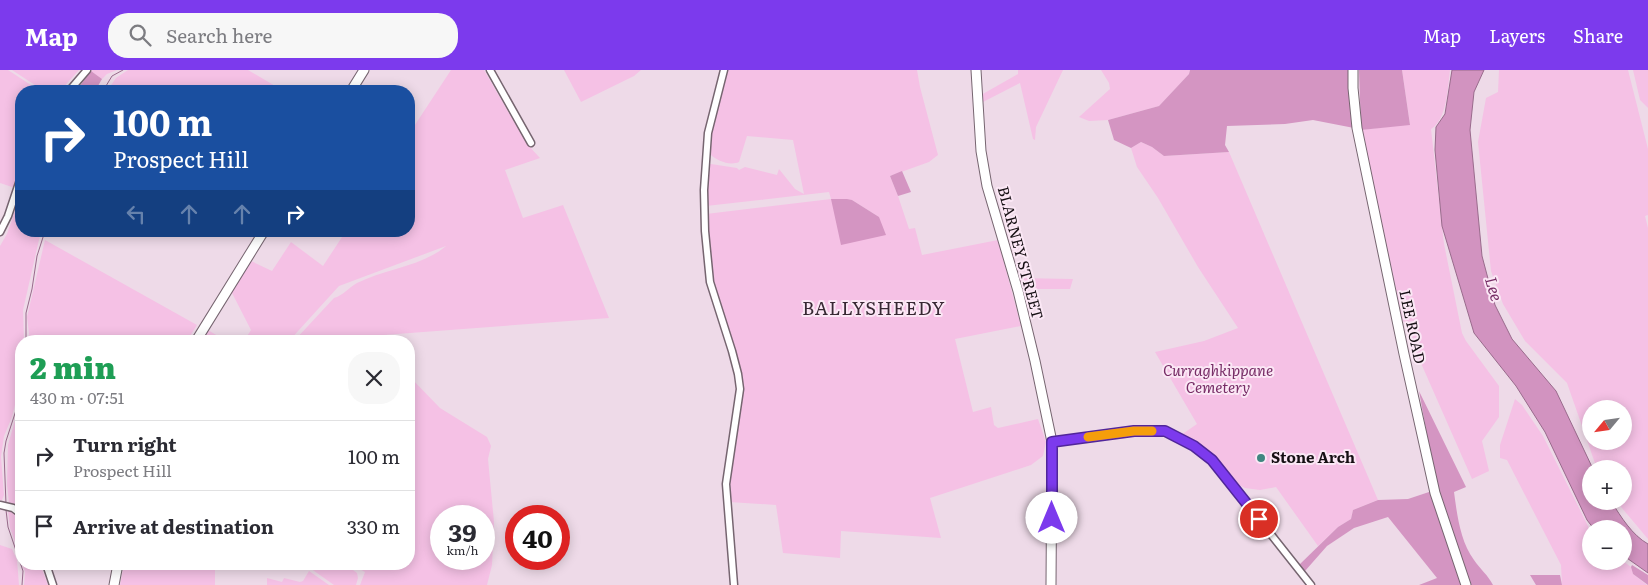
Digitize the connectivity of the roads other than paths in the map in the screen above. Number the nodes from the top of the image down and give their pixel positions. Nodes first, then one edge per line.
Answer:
1 (87, 70) edge
2 (364, 70) edge
3 (490, 70) edge
4 (724, 70) edge
5 (976, 70) edge
6 (1353, 70) edge
7 (74, 85) edge
8 (355, 85) edge
9 (531, 143) dead end
10 (15, 195) edge
11 (0, 232) edge
12 (260, 237) edge
13 (200, 335) edge
14 (1052, 442) junction
15 (0, 505) edge
16 (15, 510) edge
17 (48, 570) edge
18 (117, 570) edge
19 (53, 585) edge
20 (114, 585) edge
21 (734, 585) edge
22 (1051, 585) edge
23 (1311, 585) edge
24 (1466, 585) edge

1 - 7 street
2 - 8 street
3 - 9 street
4 - 21 street
5 - 14 street, BLARNEY STREET
6 - 24 street, LEE ROAD
10 - 11 street
12 - 13 street
14 - 22 street, BLARNEY STREET
14 - 23 street
15 - 16 street
17 - 19 street
18 - 20 street

